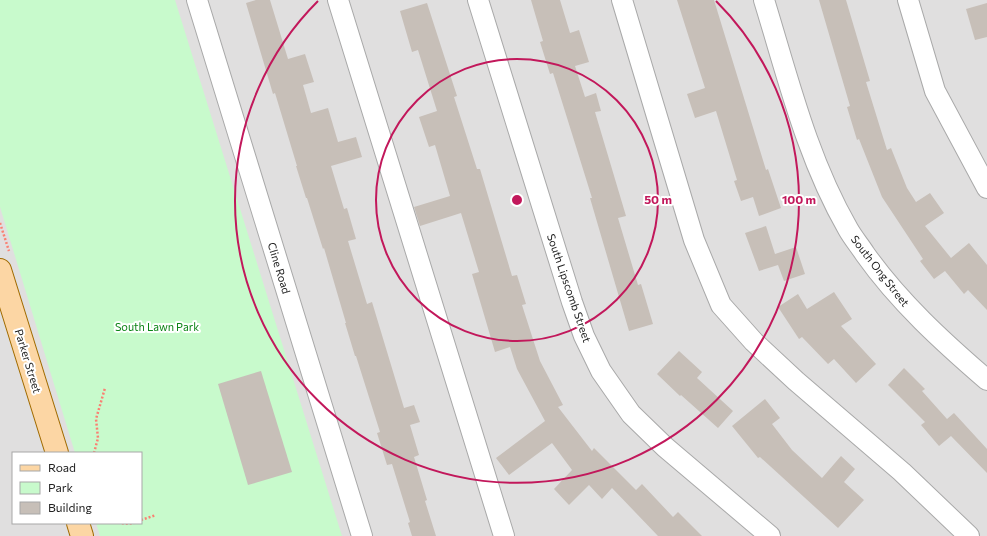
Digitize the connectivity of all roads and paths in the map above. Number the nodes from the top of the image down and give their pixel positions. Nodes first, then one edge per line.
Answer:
1 (197, 0) edge
2 (338, 0) edge
3 (478, 0) edge
4 (622, 0) edge
5 (764, 0) edge
6 (908, 0) edge
7 (987, 188) edge
8 (0, 270) edge
9 (987, 380) edge
10 (105, 388) dead end
11 (57, 452) edge
12 (94, 452) edge
13 (156, 515) dead end
14 (142, 520) edge
15 (78, 524) edge
16 (82, 536) edge
17 (362, 536) edge
18 (504, 536) edge
19 (770, 536) edge
20 (970, 536) edge

1 - 17 street, Cline Road
2 - 18 street
3 - 19 street, South Lipscomb Street
4 - 20 street
5 - 9 street, South Ong Street
6 - 7 street
8 - 11 main road, Parker Street
10 - 12 path
13 - 14 path
15 - 16 main road

